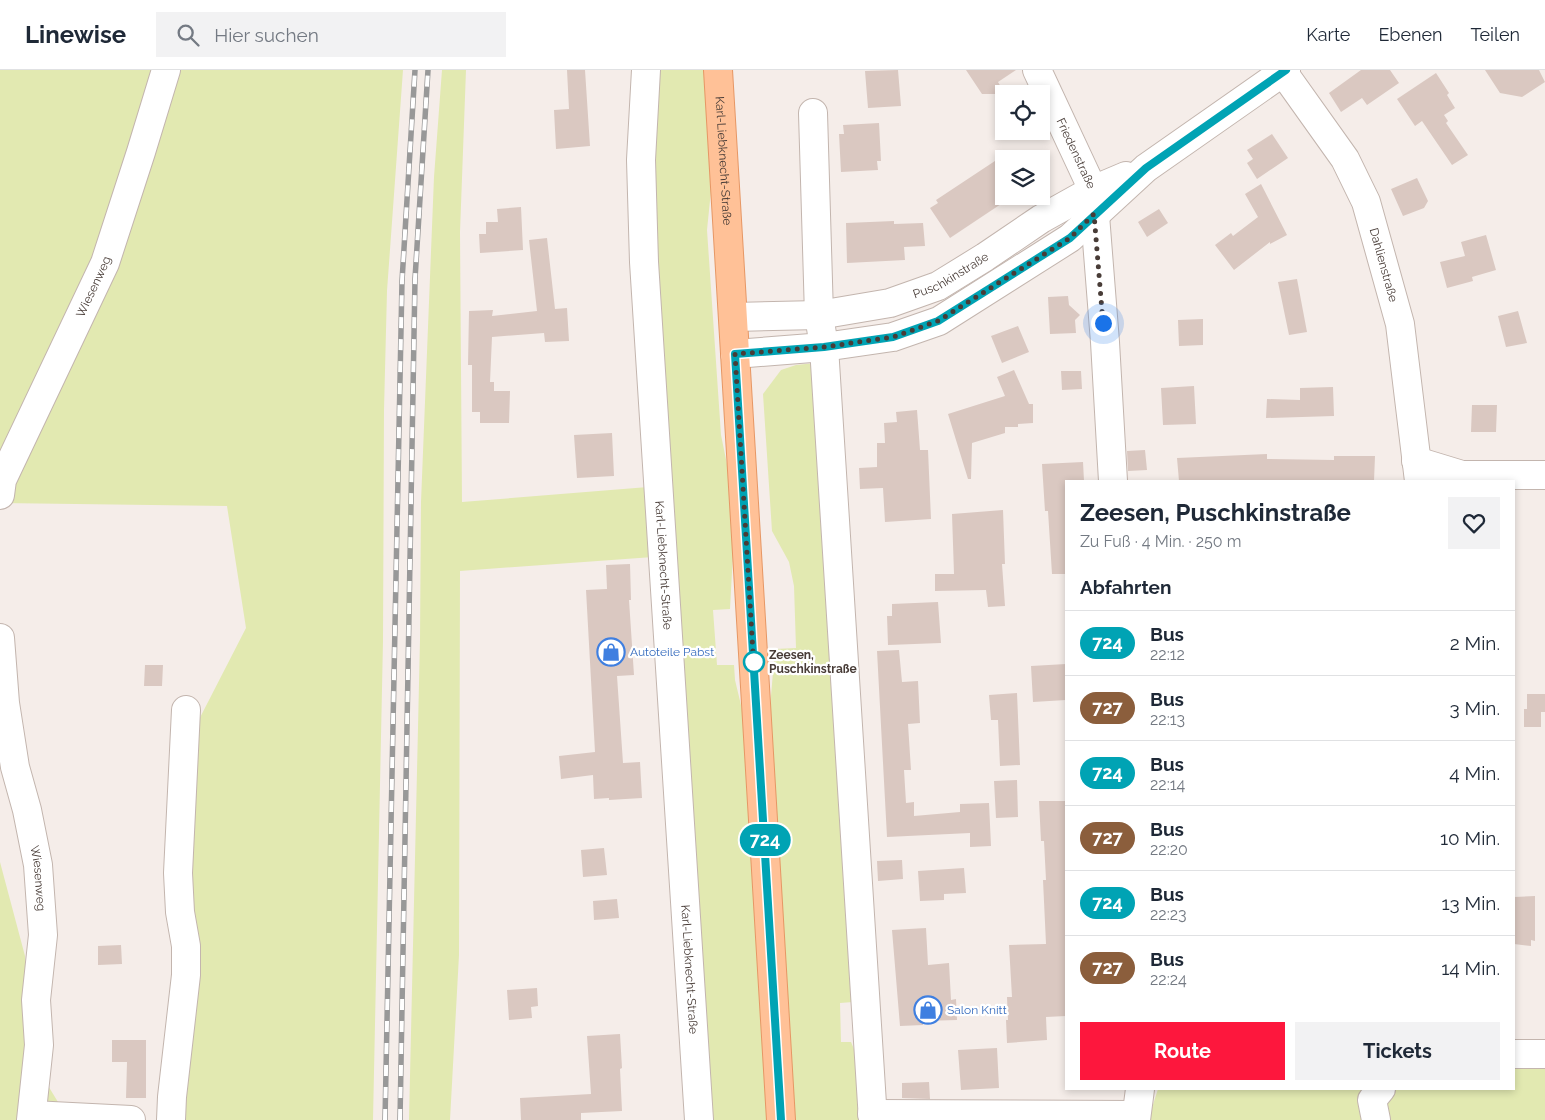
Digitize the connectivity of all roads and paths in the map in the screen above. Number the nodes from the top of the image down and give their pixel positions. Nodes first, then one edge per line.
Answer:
1 (166, 70) edge
2 (646, 70) edge
3 (718, 70) edge
4 (1037, 70) edge
5 (1284, 71) edge
6 (813, 113) dead end
7 (1094, 202) junction
8 (819, 315) junction
9 (734, 317) junction
10 (824, 347) junction
11 (735, 354) junction
12 (1417, 471) edge
13 (1545, 475) edge
14 (1113, 480) edge
15 (0, 495) edge
16 (0, 638) edge
17 (186, 710) dead end
18 (1515, 1054) edge
19 (1545, 1054) edge
20 (1380, 1090) edge
21 (1137, 1108) edge
22 (873, 1117) edge
23 (32, 1118) edge
24 (131, 1120) edge
25 (171, 1120) edge
26 (699, 1120) edge
27 (781, 1120) edge
28 (1376, 1120) edge

1 - 15 street, Wiesenweg
2 - 26 street, Karl-Liebknecht-Straße
3 - 9 main road, Karl-Liebknecht-Straße
4 - 7 street, Friedenstraße
5 - 7 street, Puschkinstraße
5 - 12 street, Dahlienstraße
6 - 8 street
7 - 8 street, Puschkinstraße
7 - 10 street, Puschkinstraße
7 - 14 street, Friedenstraße
8 - 9 street, Puschkinstraße
8 - 10 street
9 - 11 main road, Karl-Liebknecht-Straße
10 - 11 street, Puschkinstraße
10 - 22 street
11 - 27 main road, Karl-Liebknecht-Straße
12 - 13 street
16 - 23 street, Wiesenweg
17 - 25 street
18 - 19 street
20 - 28 street
21 - 22 street
23 - 24 street

